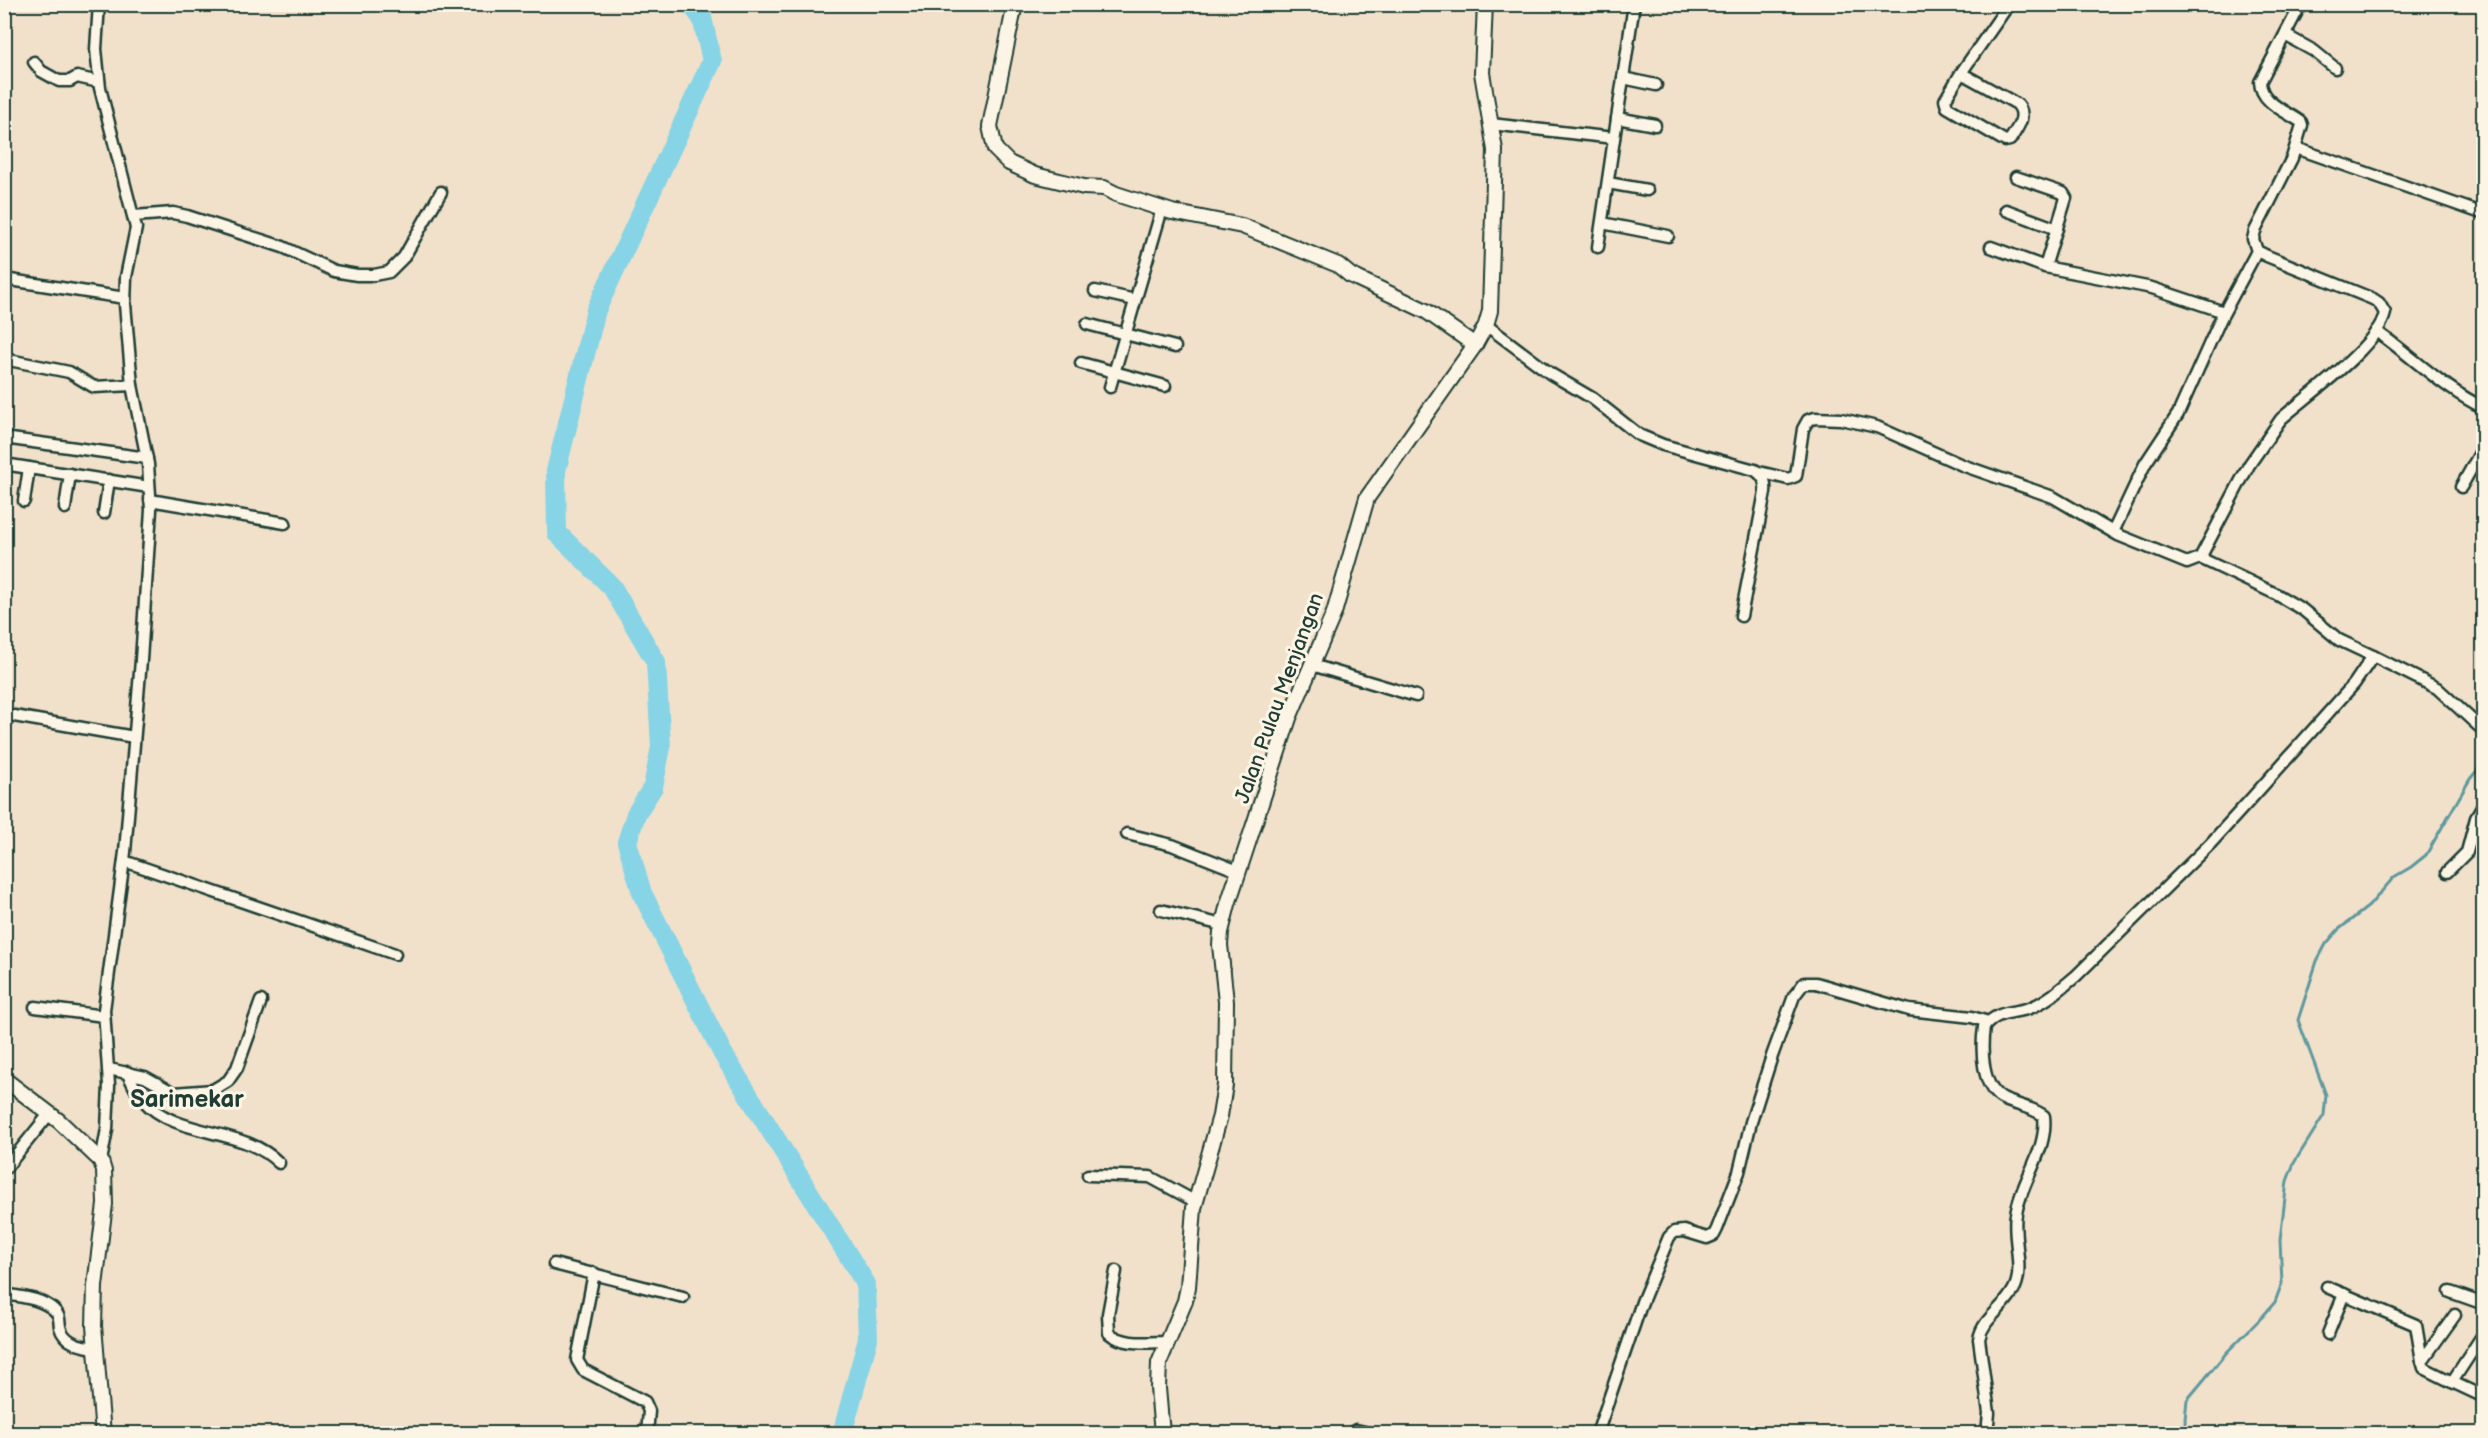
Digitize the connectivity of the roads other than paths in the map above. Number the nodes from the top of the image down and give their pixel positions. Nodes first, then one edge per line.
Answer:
1 (99, 4) edge
2 (1015, 4) edge
3 (1485, 4) edge
4 (1634, 4) edge
5 (2009, 4) edge
6 (2301, 4) edge
7 (2285, 35) junction
8 (34, 62) dead end
9 (2336, 68) dead end
10 (1961, 73) junction
11 (1623, 78) junction
12 (99, 82) junction
13 (1656, 85) dead end
14 (1617, 118) junction
15 (1491, 124) junction
16 (1654, 125) dead end
17 (1614, 138) junction
18 (2296, 148) junction
19 (2016, 177) dead end
20 (1608, 183) junction
21 (1647, 190) dead end
22 (441, 192) dead end
23 (1162, 209) junction
24 (2006, 210) dead end
25 (2484, 213) edge
26 (134, 216) junction
27 (1602, 223) junction
28 (2057, 229) junction
29 (1668, 236) dead end
30 (1598, 247) dead end
31 (1991, 248) dead end
32 (2257, 251) junction
33 (2045, 267) junction
34 (4, 279) edge
35 (1095, 291) dead end
36 (125, 298) junction
37 (1135, 300) junction
38 (2224, 312) junction
39 (1087, 324) dead end
40 (1486, 325) junction
41 (2376, 331) junction
42 (1126, 334) junction
43 (1475, 345) junction
44 (1175, 347) dead end
45 (4, 359) edge
46 (1081, 363) dead end
47 (1114, 372) junction
48 (132, 385) junction
49 (1165, 386) dead end
50 (1110, 387) dead end
51 (2484, 408) edge
52 (4, 438) edge
53 (2484, 446) edge
54 (147, 458) junction
55 (4, 464) edge
56 (29, 468) junction
57 (1759, 472) junction
58 (70, 474) junction
59 (109, 480) junction
60 (149, 487) junction
61 (2461, 487) dead end
62 (150, 500) junction
63 (24, 501) dead end
64 (65, 508) dead end
65 (104, 513) dead end
66 (285, 523) dead end
67 (2113, 532) junction
68 (2200, 558) junction
69 (1741, 616) dead end
70 (2373, 656) junction
71 (1312, 665) junction
72 (1416, 696) dead end
73 (14, 716) dead end
74 (2484, 731) edge
75 (134, 737) junction
76 (2484, 804) edge
77 (1127, 834) dead end
78 (123, 861) junction
79 (1238, 871) junction
80 (2447, 872) dead end
81 (1161, 910) dead end
82 (1223, 925) junction
83 (395, 954) dead end
84 (261, 1001) dead end
85 (35, 1007) dead end
86 (104, 1016) junction
87 (1988, 1022) junction
88 (109, 1069) junction
89 (127, 1072) junction
90 (4, 1079) edge
91 (50, 1113) junction
92 (101, 1161) junction
93 (279, 1163) dead end
94 (4, 1170) edge
95 (1088, 1174) dead end
96 (1196, 1202) junction
97 (554, 1264) dead end
98 (1116, 1271) dead end
99 (594, 1273) junction
100 (2327, 1287) dead end
101 (2450, 1292) dead end
102 (4, 1294) edge
103 (2344, 1294) junction
104 (683, 1297) dead end
105 (2484, 1304) edge
106 (2455, 1315) dead end
107 (2484, 1333) edge
108 (2328, 1334) dead end
109 (1167, 1342) junction
110 (95, 1348) junction
111 (2422, 1361) junction
112 (2452, 1382) junction
113 (2483, 1394) edge
114 (104, 1434) edge
115 (647, 1434) edge
116 (1162, 1434) edge
117 (1350, 1434) edge
118 (1374, 1434) edge
119 (1597, 1434) edge
120 (1987, 1434) edge

1 - 12 street
2 - 23 street
3 - 15 street, Jalan Pulau Menjangan
4 - 11 street
5 - 10 street
6 - 7 street
7 - 9 street
7 - 18 street
8 - 12 street
10 - 10 street
11 - 13 street
11 - 14 street
12 - 26 street
14 - 16 street
14 - 17 street
15 - 17 street
15 - 40 street, Jalan Pulau Menjangan
17 - 20 street
18 - 25 street
18 - 32 street
19 - 28 street
20 - 21 street
20 - 27 street
22 - 26 street
23 - 37 street
23 - 43 street
24 - 28 street
26 - 36 street
27 - 29 street
27 - 30 street
28 - 33 street
31 - 33 street
32 - 38 street
32 - 41 street
33 - 38 street
34 - 36 street
35 - 37 street
36 - 48 street
37 - 42 street
38 - 67 street
39 - 42 street
40 - 43 street, Jalan Pulau Menjangan
40 - 57 street
41 - 51 street
41 - 68 street
42 - 44 street
42 - 47 street
43 - 71 street, Jalan Pulau Menjangan
45 - 48 street
46 - 47 street
47 - 49 street
47 - 50 street
48 - 54 street
52 - 54 street
53 - 61 street
54 - 60 street
55 - 56 street
56 - 58 street
56 - 63 street
57 - 67 street
57 - 69 street
58 - 59 street
58 - 64 street
59 - 60 street
59 - 65 street
60 - 62 street
62 - 66 street
62 - 75 street
67 - 68 street
68 - 70 street
70 - 74 street
70 - 87 street
71 - 72 street
71 - 79 street, Jalan Pulau Menjangan
73 - 75 street
75 - 78 street
76 - 80 street
77 - 79 street
78 - 83 street
78 - 86 street
79 - 82 street, Jalan Pulau Menjangan
81 - 82 street
82 - 96 street, Jalan Pulau Menjangan
84 - 89 street
85 - 86 street
86 - 88 street
87 - 119 street
87 - 120 street
88 - 89 street
88 - 92 street
89 - 93 street
90 - 91 street
91 - 92 street
91 - 94 street
92 - 110 street
95 - 96 street
96 - 109 street, Jalan Pulau Menjangan
97 - 99 street
98 - 109 street
99 - 104 street
99 - 115 street
100 - 103 street
101 - 105 street
102 - 110 street
103 - 108 street
103 - 111 street
106 - 111 street
107 - 112 street
109 - 116 street, Jalan Pulau Menjangan
110 - 114 street
111 - 112 street
112 - 113 street
117 - 118 street

